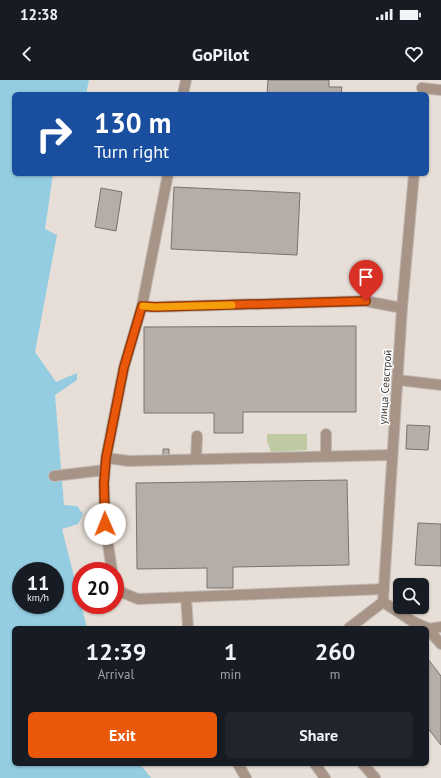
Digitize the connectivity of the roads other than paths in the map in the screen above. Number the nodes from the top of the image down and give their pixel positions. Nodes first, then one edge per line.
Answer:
1 (186, 80) edge
2 (422, 87) edge
3 (441, 90) edge
4 (183, 92) edge
5 (168, 176) edge
6 (414, 176) edge
7 (142, 306) junction
8 (402, 308) junction
9 (398, 380) junction
10 (441, 385) edge
11 (326, 434) dead end
12 (197, 436) dead end
13 (392, 455) junction
14 (326, 456) junction
15 (106, 458) junction
16 (196, 459) junction
17 (106, 470) junction
18 (54, 476) dead end
19 (111, 562) edge
20 (384, 589) junction
21 (124, 593) edge
22 (186, 597) junction
23 (383, 602) junction
24 (188, 626) edge
25 (352, 626) edge
26 (423, 626) edge
27 (441, 627) edge
28 (429, 628) edge
29 (429, 630) edge
30 (441, 644) edge
31 (239, 766) edge
32 (316, 766) edge
33 (366, 766) edge
34 (246, 778) edge
35 (325, 778) edge
36 (375, 778) edge

1 - 4 lane
2 - 3 lane
5 - 7 lane
6 - 8 lane, улица Севстрой
7 - 8 lane
7 - 15 lane
8 - 9 lane, улица Севстрой
9 - 10 lane
9 - 13 lane, улица Севстрой
11 - 14 lane
12 - 16 lane
13 - 14 lane
13 - 20 lane, улица Севстрой
14 - 16 lane
15 - 16 lane
15 - 17 lane
17 - 18 lane
17 - 19 lane
20 - 22 lane
20 - 23 lane, улица Севстрой
21 - 22 lane
22 - 24 lane
23 - 25 lane
23 - 26 lane
27 - 28 lane
29 - 30 lane
31 - 34 lane
32 - 35 lane
33 - 36 lane

